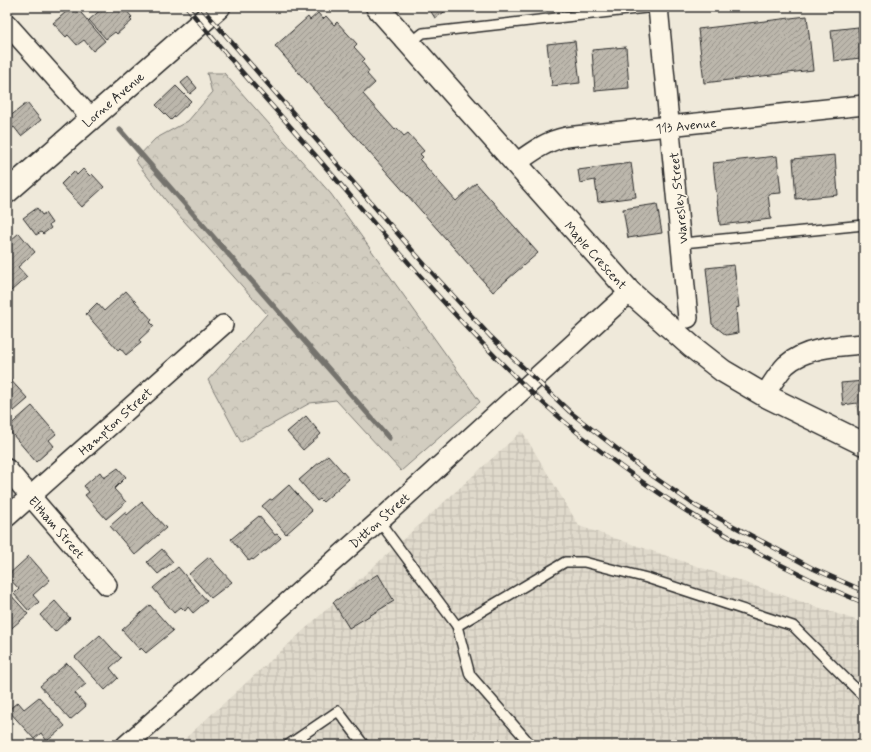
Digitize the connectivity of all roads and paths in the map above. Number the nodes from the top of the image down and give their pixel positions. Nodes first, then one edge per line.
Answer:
1 (219, 7) edge
2 (377, 7) edge
3 (655, 7) edge
4 (658, 7) edge
5 (7, 24) edge
6 (409, 44) junction
7 (864, 105) edge
8 (90, 118) junction
9 (671, 127) junction
10 (515, 164) junction
11 (7, 192) edge
12 (864, 225) edge
13 (682, 243) junction
14 (630, 292) junction
15 (688, 318) dead end
16 (223, 325) dead end
17 (864, 344) edge
18 (764, 396) junction
19 (864, 444) edge
20 (7, 469) edge
21 (31, 497) junction
22 (7, 517) edge
23 (379, 520) junction
24 (107, 584) dead end
25 (457, 626) junction
26 (864, 697) edge
27 (126, 745) edge
28 (288, 745) edge
29 (364, 745) edge
30 (530, 745) edge

1 - 8 street, Lorne Avenue
2 - 6 street, Maple Crescent
3 - 6 lane
4 - 9 street, Waresley Street
5 - 8 street
6 - 10 street, Maple Crescent
7 - 9 street, 113 Avenue
8 - 11 street, Lorne Avenue
9 - 10 street, 113 Avenue
9 - 13 street, Waresley Street
10 - 14 street, Maple Crescent
12 - 13 lane
13 - 15 street, Waresley Street
14 - 18 street, Maple Crescent
14 - 23 street, Ditton Street
16 - 21 street, Hampton Street
17 - 18 street
18 - 19 street, Maple Crescent
20 - 21 street, Eltham Street
21 - 22 street, Hampton Street
21 - 24 street, Eltham Street
23 - 25 lane
23 - 27 street, Ditton Street
25 - 26 lane
25 - 30 lane
28 - 29 lane

